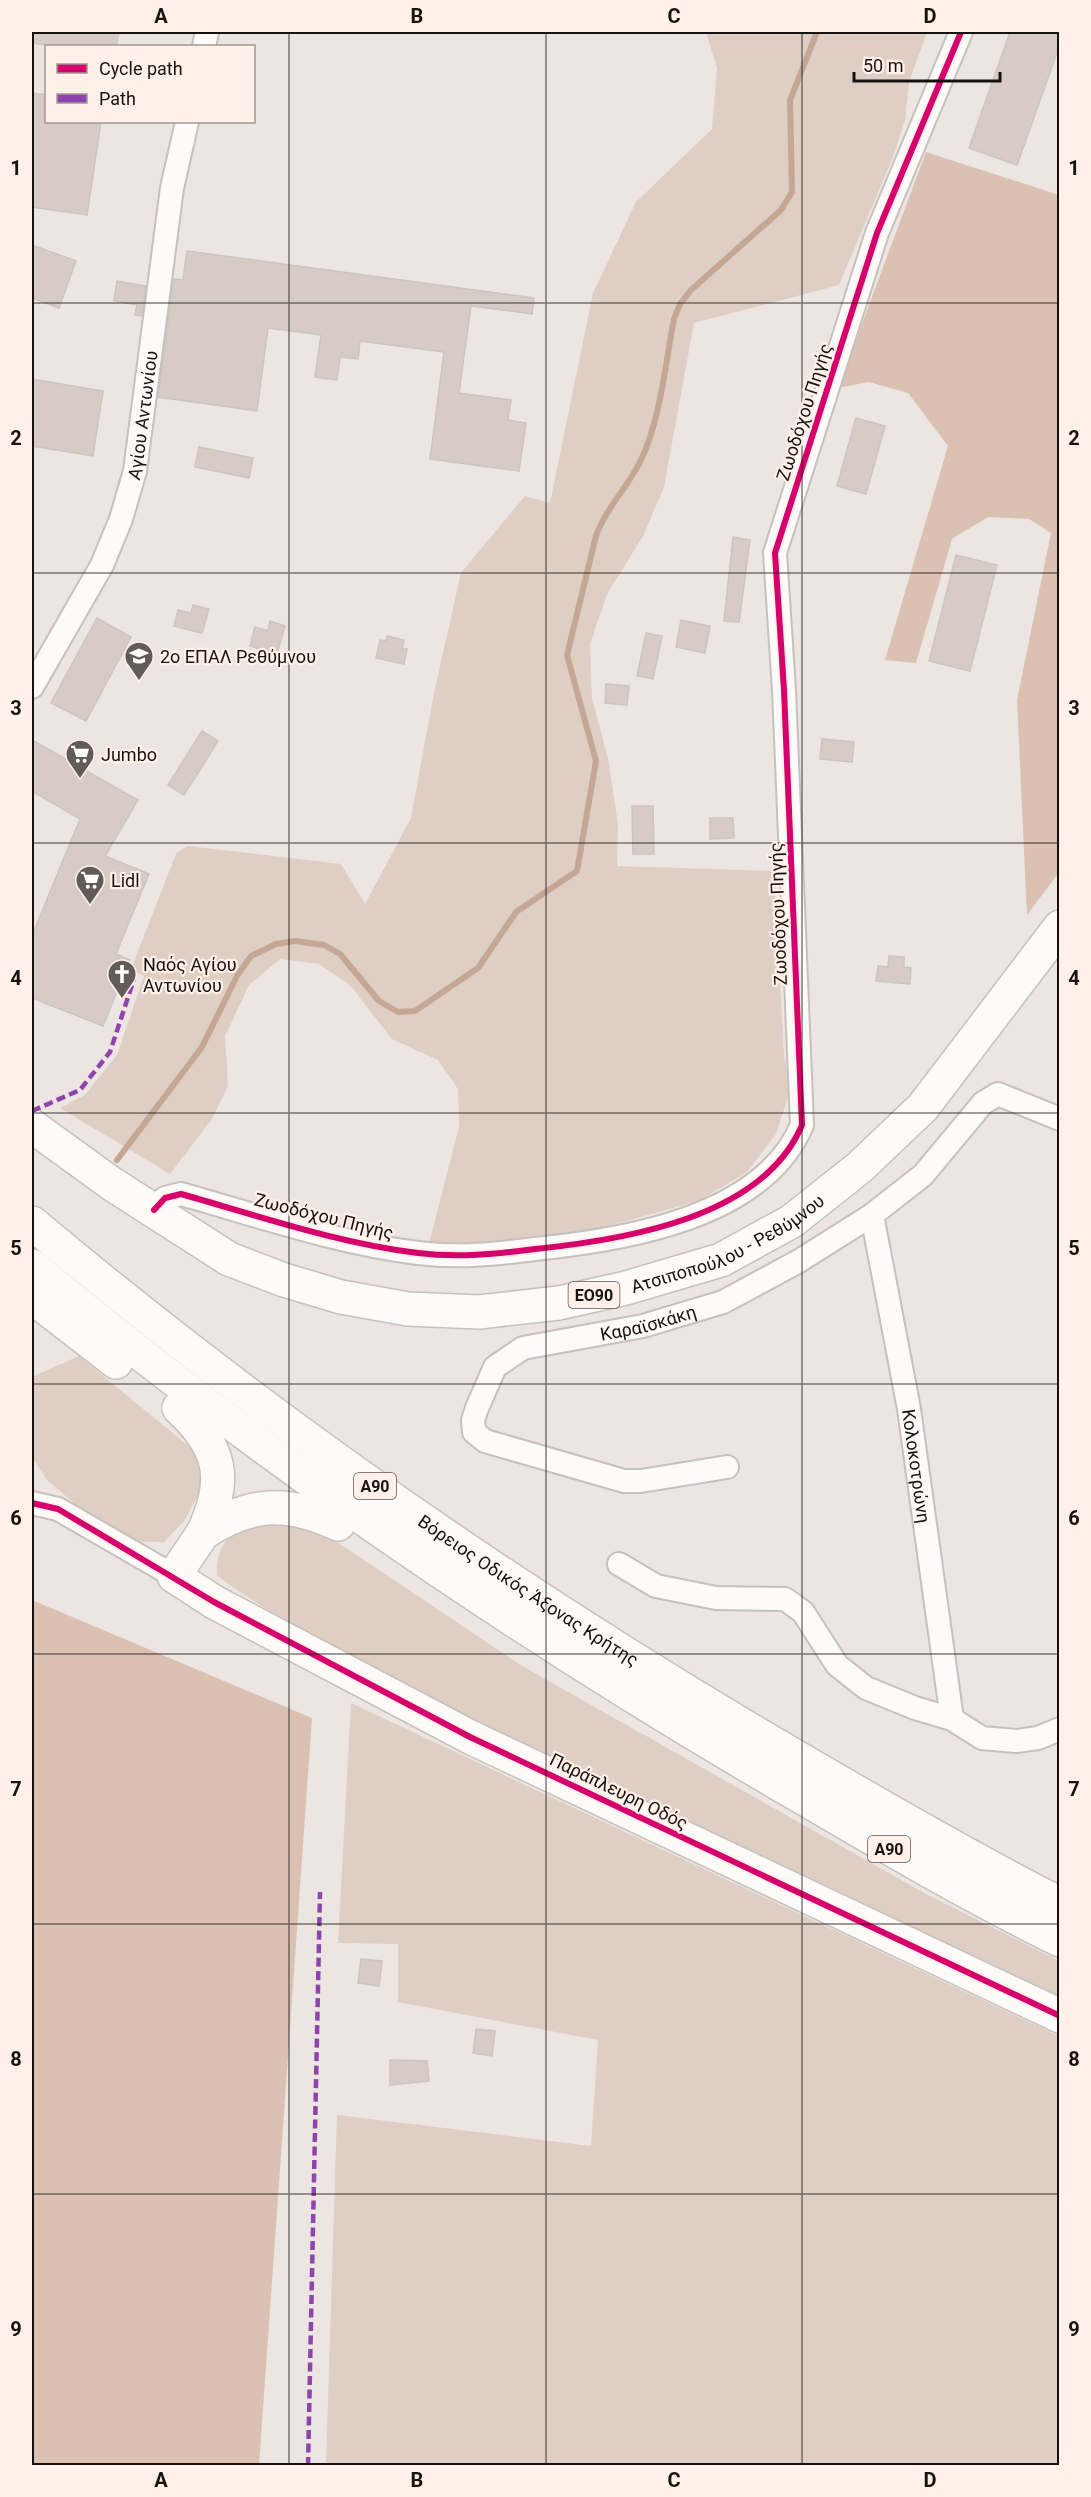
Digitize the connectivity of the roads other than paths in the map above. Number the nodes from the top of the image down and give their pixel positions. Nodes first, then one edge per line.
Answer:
1 (961, 32) edge
2 (187, 123) edge
3 (32, 687) edge
4 (1059, 927) edge
5 (1059, 1119) edge
6 (32, 1126) edge
7 (32, 1200) edge
8 (154, 1210) junction
9 (872, 1215) junction
10 (32, 1223) edge
11 (32, 1266) edge
12 (32, 1297) edge
13 (179, 1408) junction
14 (727, 1467) dead end
15 (32, 1503) edge
16 (338, 1524) junction
17 (203, 1533) junction
18 (619, 1564) dead end
19 (174, 1576) junction
20 (952, 1719) junction
21 (737, 1723) junction
22 (1059, 1729) edge
23 (721, 1752) junction
24 (1059, 1904) edge
25 (1059, 1940) edge
26 (1059, 2016) edge

1 - 8 street, Ζωοδόχου Πηγής
2 - 3 street, Αγίου Αντωνίου
4 - 8 main road, Ατσιποπούλου - Ρεθύμνου / ΕΟ90
5 - 9 street, Καραϊσκάκη
6 - 8 main road, Ατσιποπούλου - Ρεθύμνου / ΕΟ90
7 - 21 main road
9 - 14 street, Καραϊσκάκη
9 - 20 street, Κολοκοτρώνη
10 - 21 main road, Βόρειος Οδικός Άξονας Κρήτης / Α90
11 - 23 main road, Βόρειος Οδικός Άξονας Κρήτης / Α90
12 - 13 main road
13 - 16 main road
13 - 17 main road
15 - 19 street
16 - 17 main road
16 - 23 main road
17 - 19 main road
18 - 20 street
19 - 26 main road, Παράπλευρη Οδός
20 - 22 street
21 - 24 main road, Βόρειος Οδικός Άξονας Κρήτης / Α90
23 - 25 main road, Βόρειος Οδικός Άξονας Κρήτης / Α90

